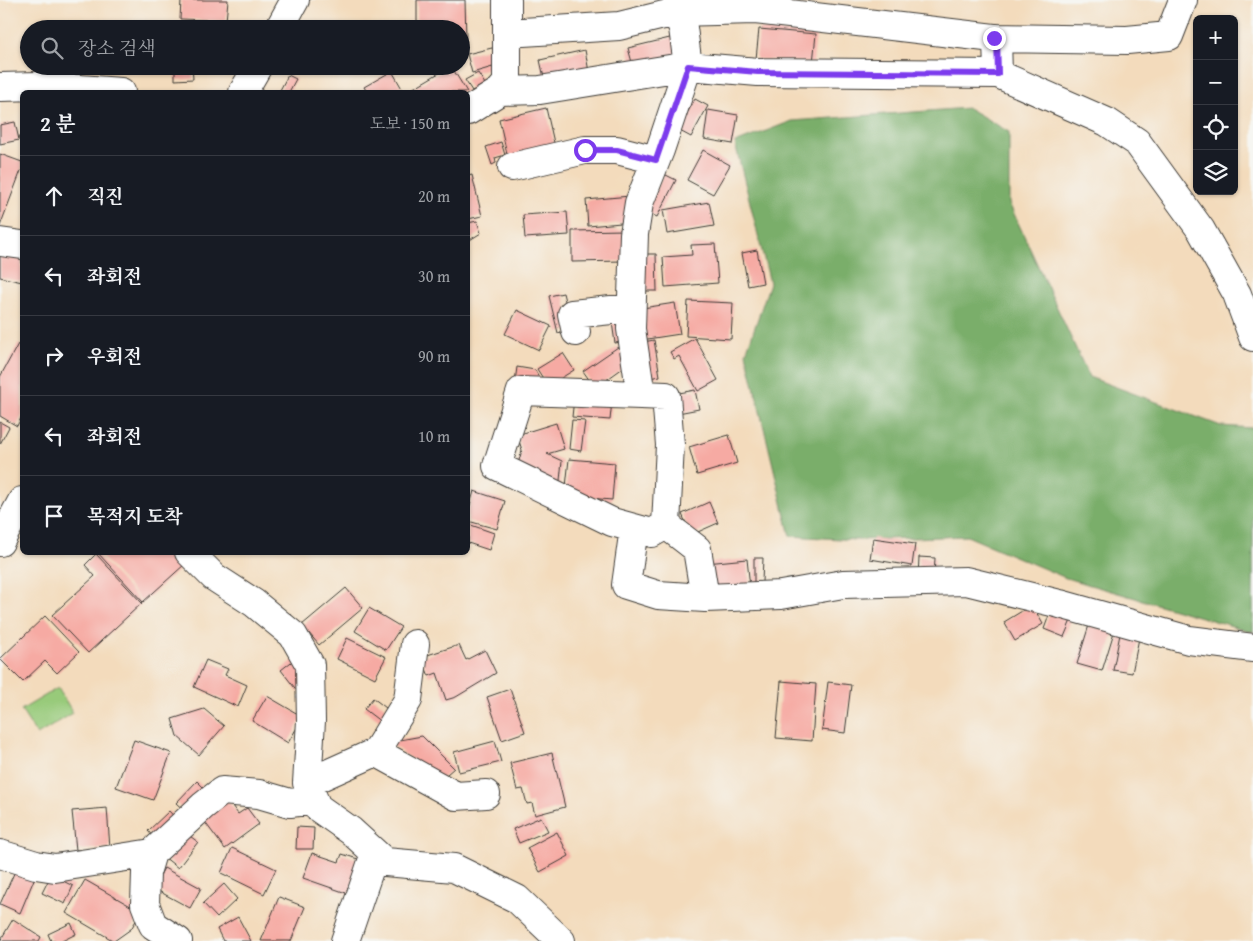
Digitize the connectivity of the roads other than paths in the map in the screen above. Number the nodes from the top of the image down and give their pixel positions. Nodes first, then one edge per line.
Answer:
1 (295, 0) edge
2 (507, 0) edge
3 (1183, 0) edge
4 (676, 12) junction
5 (284, 20) edge
6 (507, 33) junction
7 (997, 38) junction
8 (688, 66) junction
9 (998, 74) junction
10 (253, 75) edge
11 (0, 87) edge
12 (93, 90) edge
13 (244, 90) edge
14 (500, 91) junction
15 (470, 109) edge
16 (656, 160) junction
17 (512, 167) dead end
18 (0, 242) edge
19 (20, 245) edge
20 (631, 308) junction
21 (576, 332) dead end
22 (1253, 337) edge
23 (641, 395) junction
24 (20, 505) edge
25 (666, 525) junction
26 (634, 528) junction
27 (0, 542) edge
28 (192, 555) edge
29 (705, 598) junction
30 (414, 644) dead end
31 (1253, 648) edge
32 (376, 752) junction
33 (311, 792) junction
34 (486, 794) dead end
35 (152, 853) junction
36 (375, 853) junction
37 (0, 854) edge
38 (178, 941) edge
39 (344, 941) edge
40 (561, 941) edge

1 - 5 street
2 - 6 street
3 - 7 street
4 - 6 street
4 - 7 street
4 - 8 street
6 - 14 street
7 - 9 street
8 - 9 street
8 - 14 street
8 - 16 street
9 - 22 street
10 - 13 street
11 - 12 street
14 - 15 street
16 - 17 street
16 - 20 street
18 - 19 street
20 - 21 street
20 - 23 street
23 - 25 street
23 - 26 street
24 - 27 street
25 - 26 street
25 - 29 street
26 - 29 street
28 - 33 street
29 - 31 street
30 - 32 street
32 - 33 street
32 - 34 street
33 - 35 street
33 - 36 street
35 - 37 street
35 - 38 street
36 - 39 street
36 - 40 street

